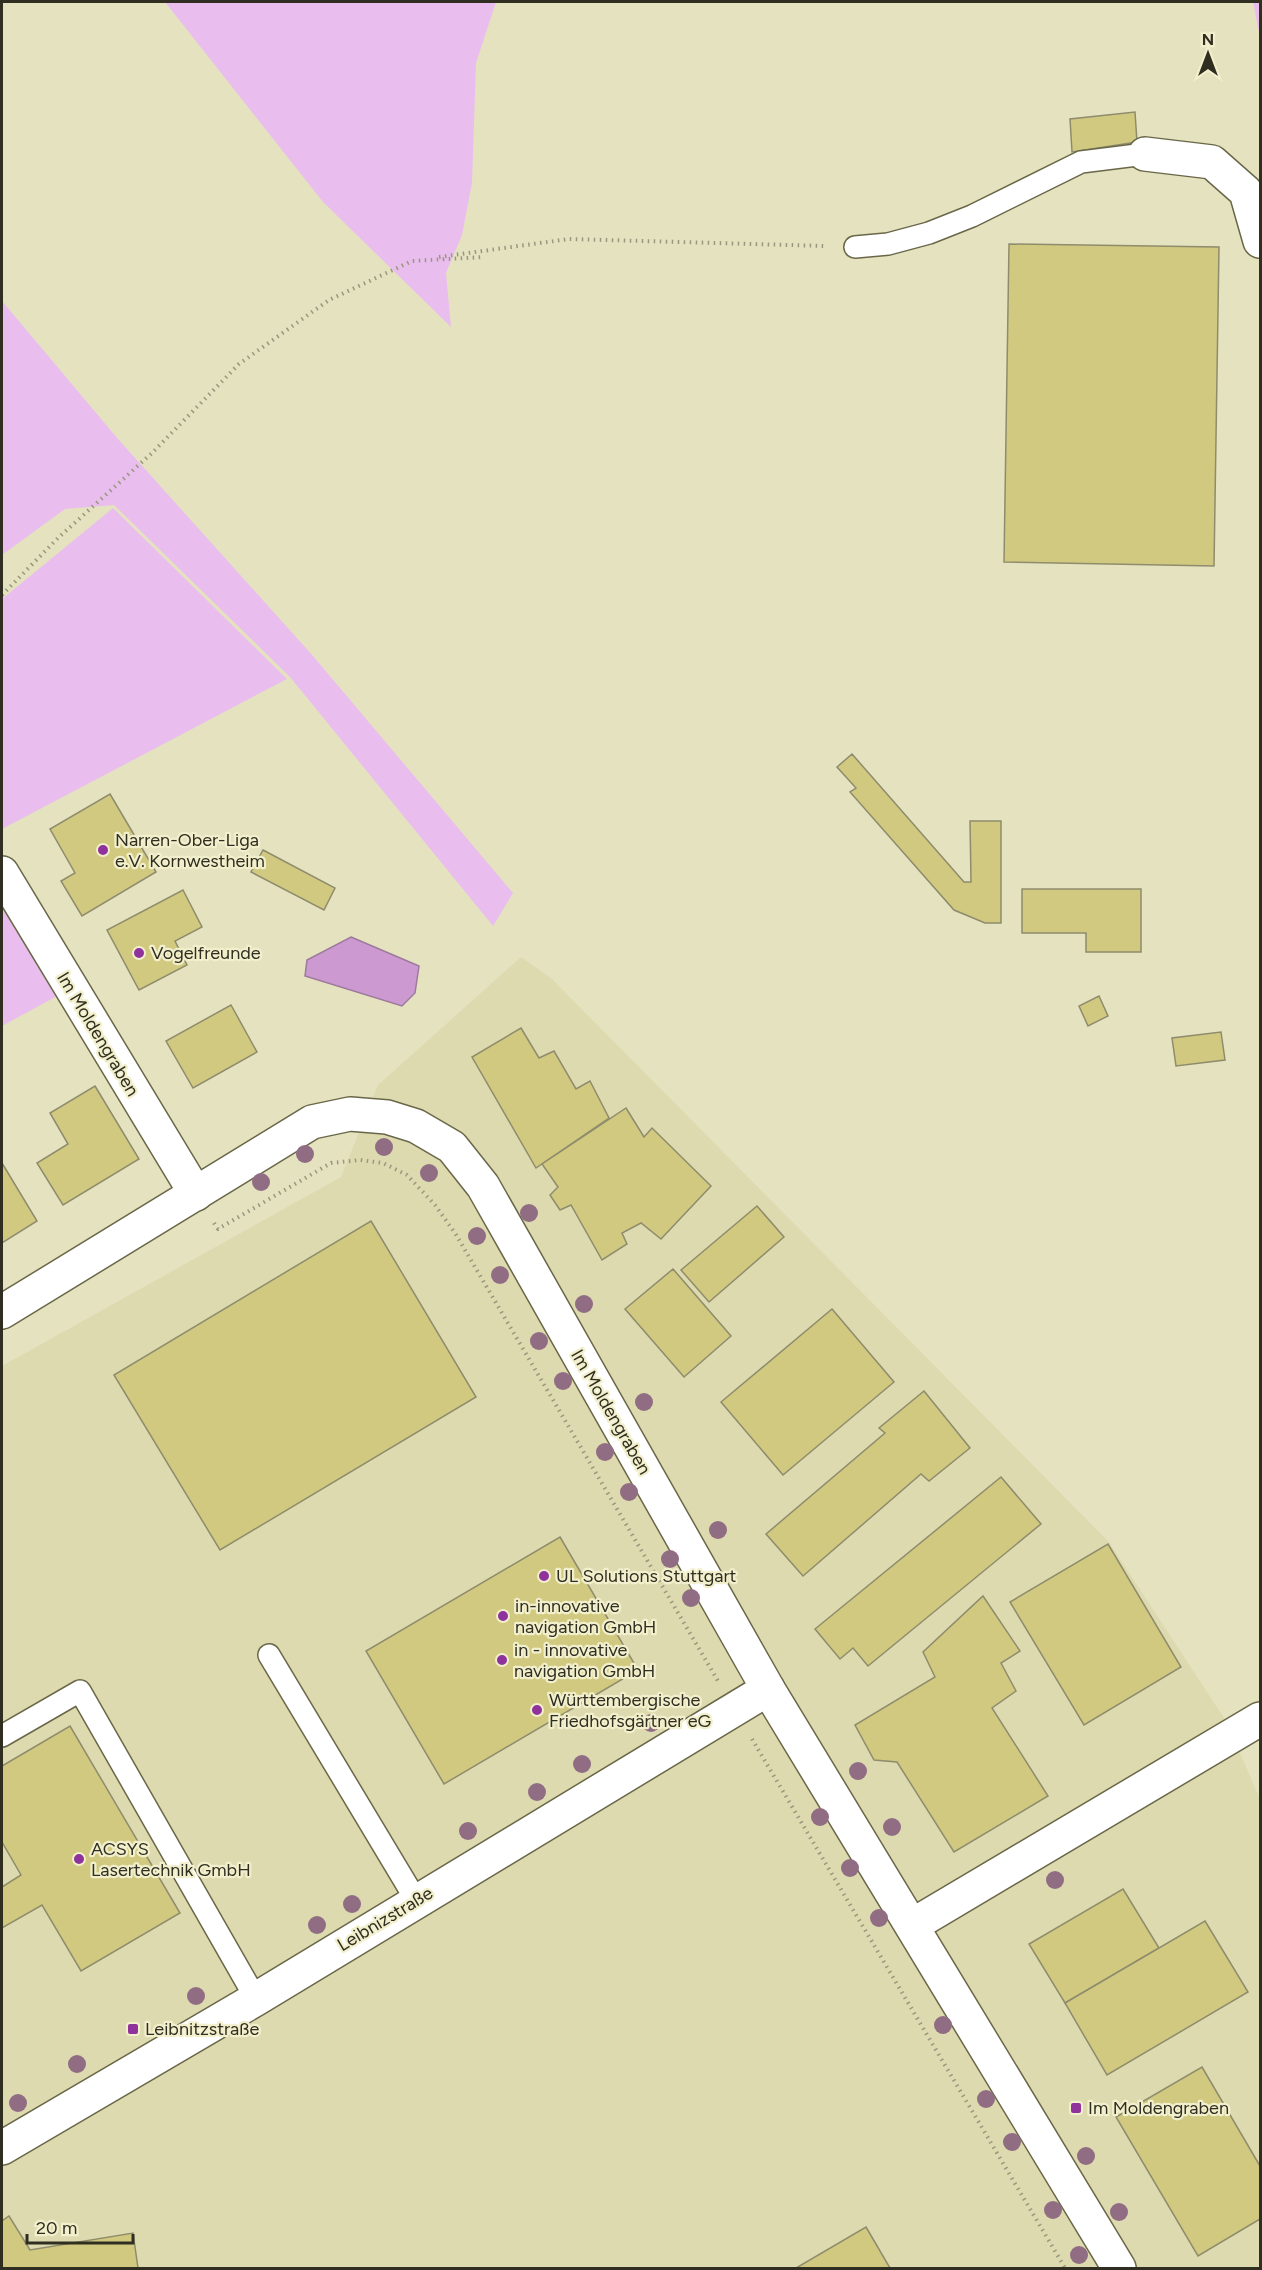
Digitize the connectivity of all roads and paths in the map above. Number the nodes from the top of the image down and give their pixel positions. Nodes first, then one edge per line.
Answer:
1 (1145, 154) joint
2 (1260, 242) edge
3 (855, 247) joint
4 (484, 257) dead end
5 (412, 261) junction
6 (2, 595) edge
7 (2, 873) edge
8 (196, 1194) junction
9 (2, 1312) edge
10 (269, 1655) dead end
11 (768, 1689) junction
12 (735, 1710) junction
13 (1260, 1719) edge
14 (2, 1736) edge
15 (416, 1900) junction
16 (913, 1925) junction
17 (255, 1999) junction
18 (2, 2148) edge
19 (1065, 2268) edge
20 (1119, 2268) edge

1 - 2 street
1 - 3 lane
3 - 5 path
4 - 5 path
5 - 6 path
7 - 8 street, Im Moldengraben
8 - 9 street, Im Moldengraben
8 - 11 street, Im Moldengraben
8 - 12 path
10 - 15 lane
11 - 12 street, Leibnizstraße
11 - 16 street, Im Moldengraben
12 - 15 street, Leibnizstraße
12 - 19 path
13 - 16 street
14 - 17 lane
15 - 17 street, Leibnizstraße
16 - 20 street, Im Moldengraben
17 - 18 street, Leibnizstraße

